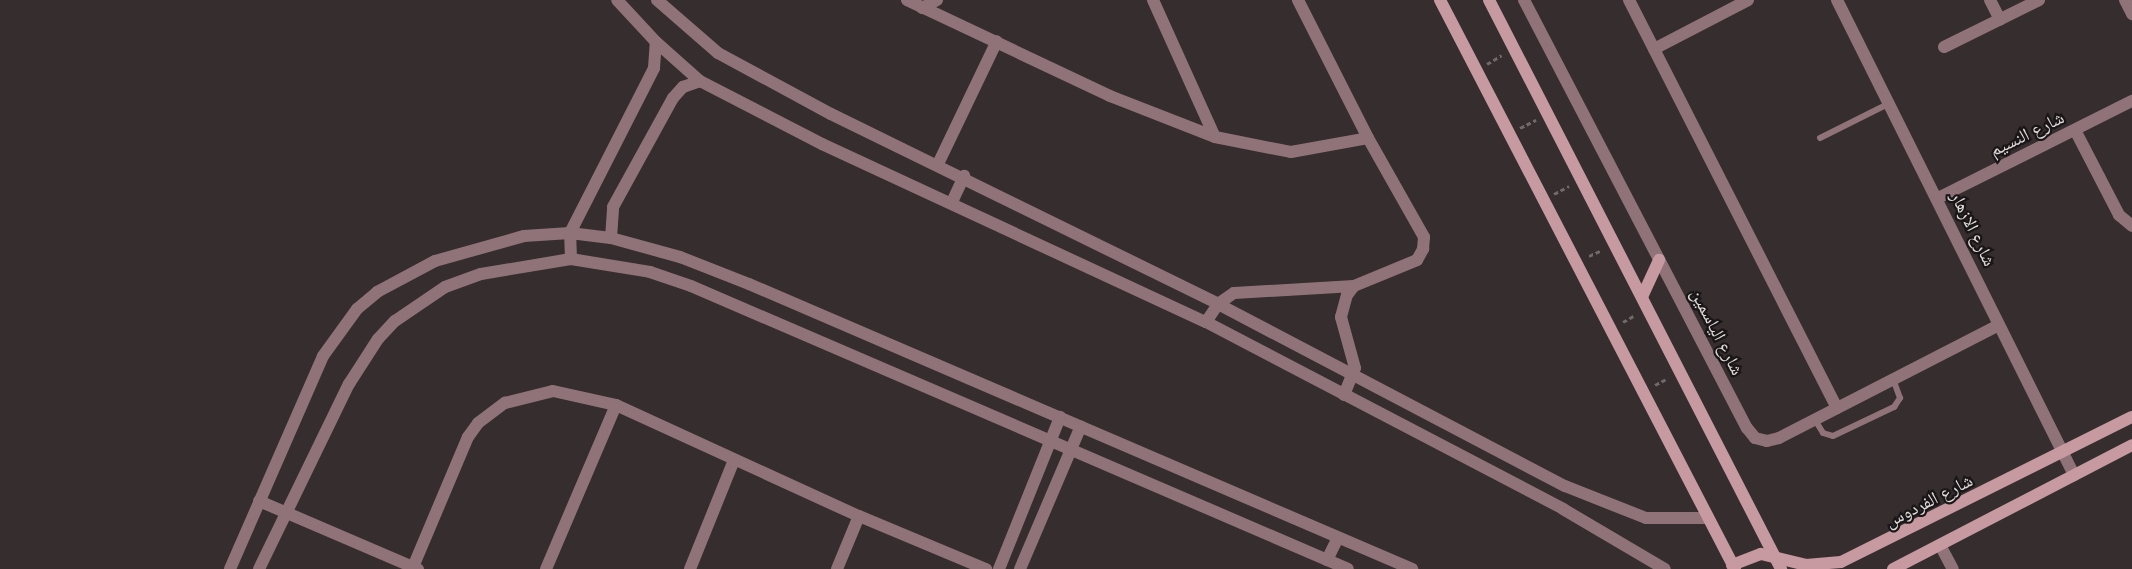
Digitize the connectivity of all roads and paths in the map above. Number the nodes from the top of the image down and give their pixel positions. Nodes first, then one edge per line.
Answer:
1 (617, 0) edge
2 (657, 0) edge
3 (907, 0) edge
4 (937, 0) edge
5 (1153, 0) edge
6 (1298, 0) edge
7 (1440, 0) edge
8 (1489, 0) edge
9 (1524, 0) edge
10 (1629, 0) edge
11 (1748, 0) edge
12 (1837, 0) edge
13 (1990, 0) edge
14 (2039, 0) edge
15 (2125, 0) edge
16 (922, 8) junction
17 (2132, 14) edge
18 (2000, 20) junction
19 (997, 41) junction
20 (656, 42) junction
21 (1944, 48) dead end
22 (1514, 49) junction
23 (1654, 49) junction
24 (1477, 69) junction
25 (700, 81) junction
26 (2132, 101) edge
27 (1889, 103) junction
28 (1548, 113) junction
29 (2075, 130) junction
30 (1510, 133) junction
31 (1215, 137) junction
32 (1368, 138) junction
33 (1820, 138) dead end
34 (938, 164) junction
35 (964, 176) junction
36 (1582, 179) junction
37 (1938, 198) junction
38 (1544, 199) junction
39 (952, 202) junction
40 (2132, 226) edge
41 (570, 233) junction
42 (611, 238) junction
43 (1614, 243) junction
44 (571, 259) junction
45 (1659, 260) junction
46 (1577, 262) junction
47 (1354, 286) junction
48 (1645, 303) junction
49 (1218, 304) junction
50 (1206, 322) junction
51 (1999, 326) junction
52 (1611, 329) junction
53 (1680, 371) junction
54 (1354, 373) junction
55 (1893, 379) junction
56 (1643, 391) junction
57 (1344, 395) junction
58 (616, 405) junction
59 (1837, 408) junction
60 (1060, 417) junction
61 (2132, 417) edge
62 (1814, 419) junction
63 (1081, 426) junction
64 (1052, 439) junction
65 (2132, 445) edge
66 (1071, 447) junction
67 (2063, 452) junction
68 (734, 460) junction
69 (2074, 475) junction
70 (259, 501) junction
71 (284, 511) junction
72 (859, 516) junction
73 (1708, 518) junction
74 (1338, 537) junction
75 (1940, 545) junction
76 (1773, 555) junction
77 (1327, 560) junction
78 (1733, 567) edge
79 (415, 568) edge
80 (230, 569) edge
81 (259, 569) edge
82 (546, 569) edge
83 (690, 569) edge
84 (837, 569) edge
85 (986, 569) edge
86 (999, 569) edge
87 (1020, 569) edge
88 (1348, 569) edge
89 (1412, 569) edge
90 (1665, 569) edge
91 (1781, 569) edge
92 (1893, 569) edge
93 (1953, 569) edge

1 - 20 street
2 - 34 street
3 - 16 street
4 - 16 street
5 - 31 street
6 - 32 street
7 - 24 street
8 - 22 street
9 - 45 street, شارع الياسمين
10 - 23 street
11 - 23 street
12 - 27 street, شارع الازهار
13 - 18 street
14 - 18 street
15 - 17 street
16 - 19 street
18 - 21 street
19 - 31 street
19 - 34 street
20 - 25 street
20 - 41 street
22 - 24 path
22 - 28 street
23 - 59 street
24 - 30 street
25 - 39 street
25 - 42 street
26 - 29 street, شارع النسيم
27 - 33 lane
27 - 37 street, شارع الازهار
28 - 30 path
28 - 36 street
29 - 37 street, شارع النسيم
29 - 40 street
30 - 38 street
31 - 32 street
32 - 47 street
34 - 35 street
35 - 39 street
35 - 49 street
36 - 38 path
36 - 43 street
37 - 51 street, شارع الازهار
38 - 46 street
39 - 50 street
41 - 42 street
41 - 44 street
41 - 70 street
42 - 60 street
43 - 46 path
43 - 48 street
44 - 64 street
44 - 71 street
45 - 48 street
45 - 62 street, شارع الياسمين
46 - 52 street
47 - 49 street
47 - 54 street
48 - 52 path
48 - 53 street
49 - 50 street
49 - 54 street
50 - 57 street
51 - 55 street, شارع الياسمين
51 - 67 street, شارع الازهار
52 - 56 street
53 - 56 path
53 - 76 street
54 - 57 street
54 - 73 street
55 - 59 street, شارع الياسمين
55 - 62 lane
56 - 73 street
57 - 90 street
58 - 68 street
58 - 79 street
58 - 82 street
59 - 62 street, شارع الياسمين
60 - 63 street
60 - 64 street
61 - 67 street, شارع الفردوس
63 - 66 street
63 - 74 street
64 - 66 street
64 - 86 street
65 - 69 street
66 - 77 street
66 - 87 street
67 - 69 street, شارع الازهار
67 - 76 street, شارع الفردوس
68 - 72 street
68 - 83 street
69 - 75 street
70 - 71 street
70 - 80 street
71 - 79 street
71 - 81 street
72 - 84 street
72 - 85 street
73 - 78 street
74 - 77 street
74 - 89 street
75 - 92 street
75 - 93 street
76 - 78 street, شارع الفردوس
76 - 91 street
77 - 88 street

